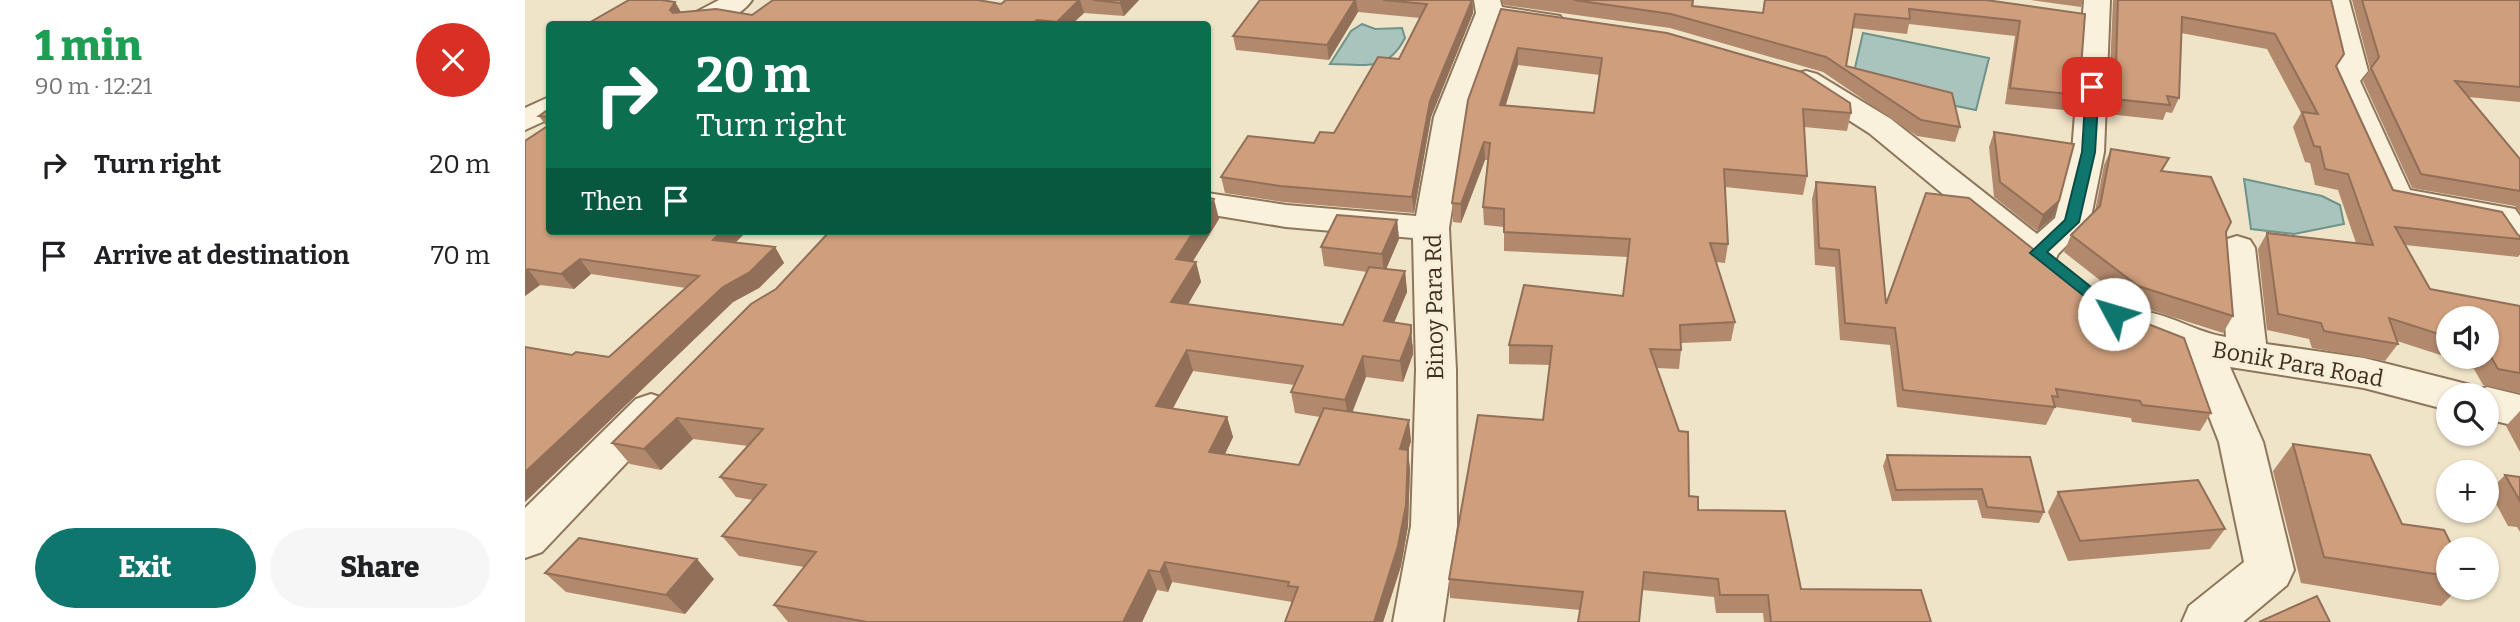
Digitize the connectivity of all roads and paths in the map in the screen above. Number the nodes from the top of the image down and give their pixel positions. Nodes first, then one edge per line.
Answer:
1 (739, 0) edge
2 (2336, 0) edge
3 (1489, 6) edge
4 (2088, 12) edge
5 (700, 21) edge
6 (1586, 27) edge
7 (1772, 69) edge
8 (546, 108) edge
9 (525, 121) edge
10 (525, 131) edge
11 (546, 134) edge
12 (1211, 204) edge
13 (1431, 228) junction
14 (2520, 242) edge
15 (2237, 248) dead end
16 (2037, 253) junction
17 (2066, 276) edge
18 (2114, 314) edge
19 (2202, 348) junction
20 (2247, 355) junction
21 (680, 381) edge
22 (2436, 391) edge
23 (2499, 406) edge
24 (2520, 411) edge
25 (525, 538) edge
26 (1418, 622) edge
27 (2207, 622) edge

1 - 5 street
2 - 14 street
3 - 6 street
3 - 13 street, Binoy Para Rd
4 - 16 street
7 - 16 street
8 - 9 street
10 - 11 street
12 - 13 street
13 - 26 street, Binoy Para Rd
15 - 20 street
16 - 17 street
18 - 19 street
19 - 20 street, Bonik Para Road
19 - 27 street, Bonik Para Road
20 - 22 street, Bonik Para Road
21 - 25 street
23 - 24 street

